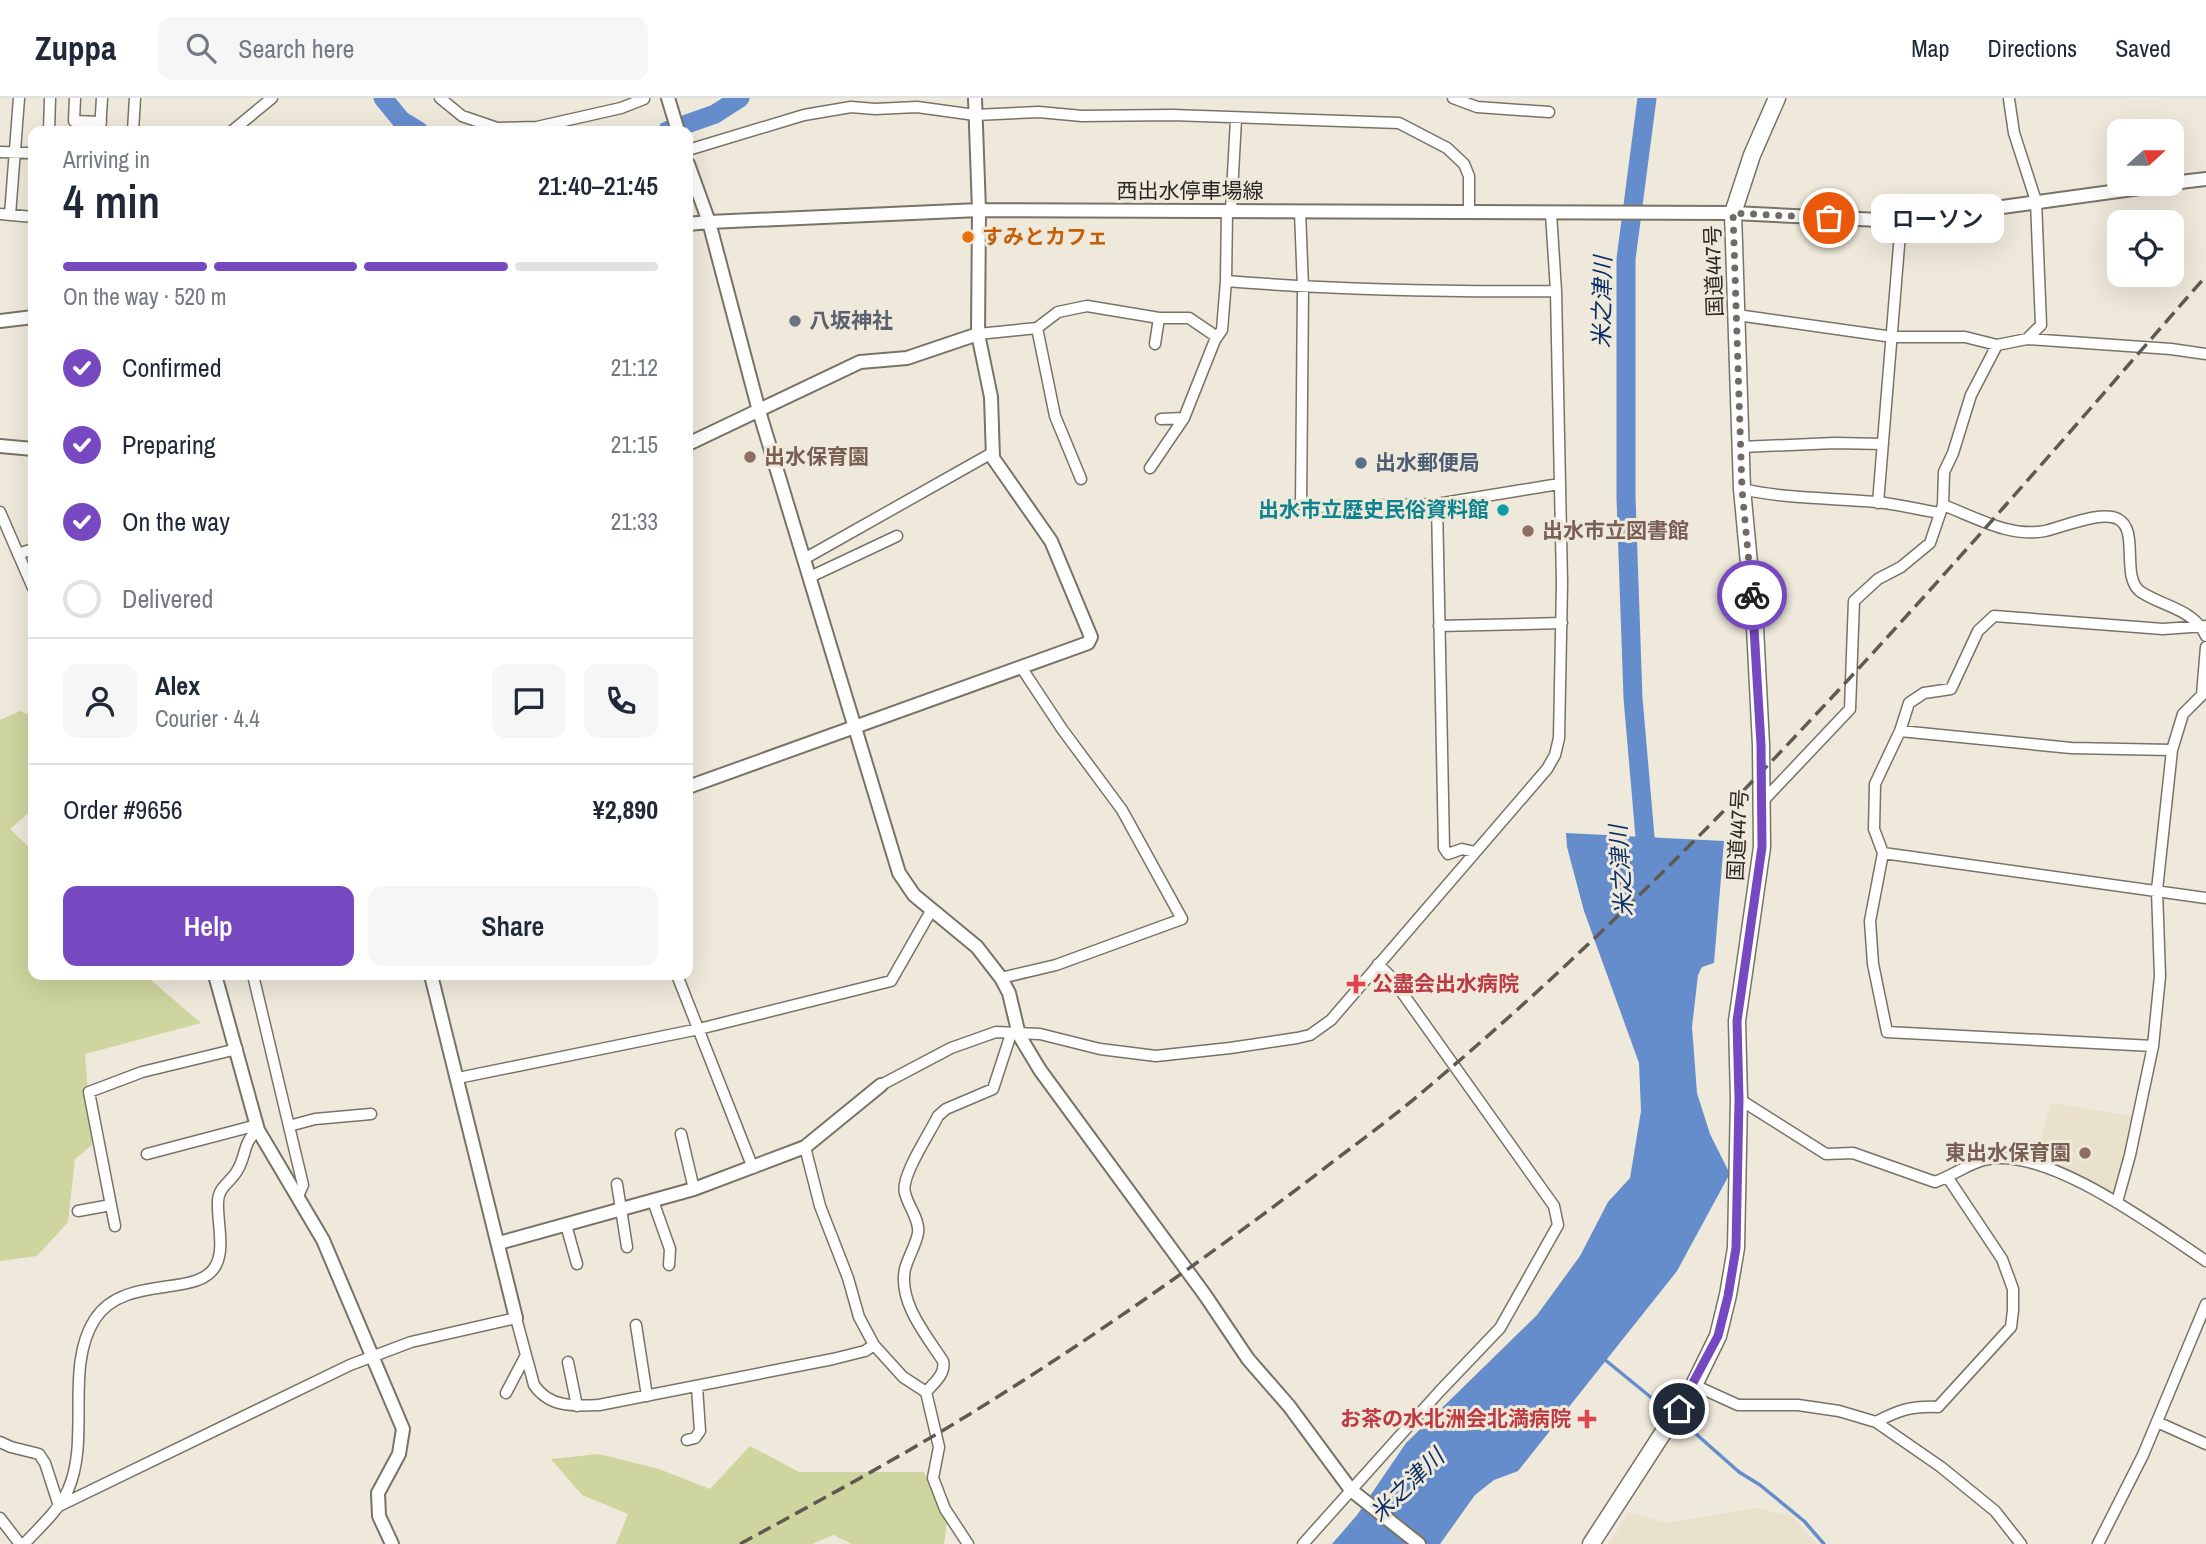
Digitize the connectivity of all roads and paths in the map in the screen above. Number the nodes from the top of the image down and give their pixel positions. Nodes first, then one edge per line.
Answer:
1 (19, 98) edge
2 (50, 98) edge
3 (75, 98) edge
4 (102, 98) edge
5 (135, 98) edge
6 (272, 98) edge
7 (440, 98) edge
8 (642, 98) edge
9 (653, 98) edge
10 (668, 98) edge
11 (975, 98) edge
12 (1453, 98) edge
13 (1777, 98) edge
14 (2009, 99) edge
15 (1549, 113) dead end
16 (975, 115) junction
17 (1236, 119) junction
18 (49, 126) edge
19 (100, 126) edge
20 (133, 126) edge
21 (238, 126) edge
22 (491, 126) edge
23 (541, 126) edge
24 (676, 126) edge
25 (693, 148) edge
26 (0, 152) edge
27 (15, 152) junction
28 (28, 153) edge
29 (693, 178) edge
30 (2206, 179) edge
31 (2184, 182) edge
32 (2107, 192) edge
33 (2036, 201) junction
34 (979, 210) junction
35 (1229, 211) junction
36 (1300, 211) junction
37 (1469, 212) junction
38 (1556, 213) junction
39 (5, 214) edge
40 (1726, 214) junction
41 (28, 216) edge
42 (1901, 221) junction
43 (709, 222) junction
44 (693, 224) edge
45 (1226, 281) junction
46 (1303, 288) junction
47 (1556, 291) junction
48 (1737, 315) junction
49 (1158, 317) junction
50 (28, 318) edge
51 (0, 321) edge
52 (1037, 328) junction
53 (978, 334) junction
54 (1217, 337) junction
55 (1893, 337) junction
56 (2027, 339) junction
57 (1156, 344) dead end
58 (1997, 345) junction
59 (2206, 354) edge
60 (759, 411) junction
61 (1184, 418) junction
62 (1161, 419) dead end
63 (693, 442) edge
64 (1883, 444) junction
65 (0, 446) edge
66 (1741, 447) junction
67 (28, 449) edge
68 (992, 453) junction
69 (1150, 468) dead end
70 (1081, 479) dead end
71 (1559, 484) junction
72 (1742, 489) junction
73 (1878, 503) junction
74 (1437, 504) junction
75 (1942, 509) junction
76 (0, 512) edge
77 (897, 536) dead end
78 (28, 551) edge
79 (18, 554) junction
80 (804, 559) junction
81 (28, 577) edge
82 (810, 577) junction
83 (1562, 623) junction
84 (1439, 626) junction
85 (2205, 630) edge
86 (2206, 647) edge
87 (1021, 667) junction
88 (855, 729) junction
89 (1900, 731) junction
90 (2172, 750) junction
91 (693, 786) edge
92 (1762, 802) junction
93 (1475, 852) junction
94 (1883, 853) junction
95 (2157, 890) junction
96 (2206, 898) edge
97 (931, 911) junction
98 (1378, 964) junction
99 (1001, 978) junction
100 (216, 980) edge
101 (254, 980) edge
102 (432, 980) edge
103 (679, 980) edge
104 (699, 1029) junction
105 (1015, 1034) junction
106 (2153, 1046) junction
107 (237, 1049) junction
108 (458, 1078) junction
109 (881, 1085) joint
110 (1739, 1099) junction
111 (371, 1114) dead end
112 (289, 1126) junction
113 (258, 1128) junction
114 (681, 1134) dead end
115 (805, 1147) junction
116 (147, 1154) dead end
117 (753, 1168) junction
118 (1948, 1178) junction
119 (617, 1184) dead end
120 (694, 1189) junction
121 (298, 1196) junction
122 (653, 1201) junction
123 (2118, 1202) junction
124 (111, 1205) junction
125 (620, 1210) junction
126 (78, 1211) dead end
127 (566, 1225) junction
128 (115, 1226) dead end
129 (499, 1243) junction
130 (627, 1247) dead end
131 (2206, 1261) edge
132 (577, 1264) dead end
133 (669, 1265) dead end
134 (2206, 1304) edge
135 (516, 1318) junction
136 (636, 1325) dead end
137 (874, 1345) junction
138 (526, 1355) junction
139 (373, 1356) junction
140 (568, 1362) dead end
141 (1694, 1385) junction
142 (697, 1387) junction
143 (926, 1392) junction
144 (506, 1394) dead end
145 (647, 1396) junction
146 (577, 1406) junction
147 (1876, 1422) junction
148 (2157, 1422) junction
149 (687, 1440) dead end
150 (0, 1442) edge
151 (2206, 1444) edge
152 (1351, 1490) junction
153 (59, 1506) junction
154 (0, 1518) edge
155 (22, 1544) edge
156 (392, 1544) edge
157 (968, 1544) edge
158 (1303, 1544) edge
159 (1419, 1544) edge
160 (1591, 1544) edge
161 (2021, 1544) edge
162 (2098, 1544) edge

1 - 27 street
2 - 18 street
3 - 19 street
4 - 19 street
5 - 20 street
6 - 21 street
7 - 22 street
8 - 9 street
8 - 23 street
10 - 24 street
11 - 16 street
12 - 15 street
13 - 40 highway, 国道447号
14 - 33 street
16 - 17 street
16 - 25 street
16 - 34 street
17 - 35 street
17 - 37 street
26 - 27 street
27 - 28 street
27 - 39 street
29 - 43 street
30 - 31 street, 西出水停車場線
32 - 33 street, 西出水停車場線
33 - 42 street, 西出水停車場線
33 - 56 street
34 - 35 street, 西出水停車場線
34 - 43 street, 西出水停車場線
34 - 53 street
35 - 36 street, 西出水停車場線
35 - 45 street
36 - 37 street, 西出水停車場線
36 - 46 street
37 - 38 street, 西出水停車場線
38 - 40 street, 西出水停車場線
38 - 47 street
39 - 41 street
40 - 42 street, 西出水停車場線
40 - 48 highway, 国道447号
42 - 55 street
43 - 44 street, 西出水停車場線
43 - 60 street
45 - 46 street
45 - 54 street
46 - 47 street
46 - 74 street
47 - 71 street
48 - 55 street
48 - 66 highway, 国道447号
49 - 52 street
49 - 54 street
49 - 57 street
50 - 51 street
52 - 53 street
52 - 70 street
53 - 60 street
53 - 68 street
54 - 61 street
55 - 58 street
55 - 64 street
56 - 58 street
56 - 59 street
58 - 75 street
60 - 63 street
60 - 80 street
61 - 62 street
61 - 69 street
64 - 66 street
64 - 73 street
65 - 67 street
66 - 72 highway, 国道447号
68 - 80 street
68 - 87 street
71 - 74 street
71 - 83 street
72 - 73 street
72 - 92 highway, 国道447号
73 - 75 street
74 - 84 street
75 - 85 street
75 - 92 street
76 - 79 street
77 - 82 street
78 - 79 street
79 - 81 street
80 - 82 street
82 - 88 street
83 - 84 street
83 - 93 street
84 - 93 street
85 - 89 street
86 - 90 street
87 - 88 street
87 - 99 street
88 - 91 street
88 - 97 street
89 - 90 street
89 - 94 street
90 - 95 street
92 - 110 highway, 国道447号
93 - 98 street
94 - 95 street
94 - 106 street
95 - 96 street
95 - 106 street
97 - 99 street
97 - 104 street
98 - 105 street
98 - 152 street
99 - 105 street
100 - 107 street
101 - 112 street
102 - 108 street
103 - 104 street
104 - 108 street
104 - 117 street
105 - 109 street
105 - 143 street
105 - 152 street
106 - 123 street
107 - 113 street
107 - 124 street
108 - 129 street
109 - 115 street
110 - 118 street
110 - 141 highway, 国道447号
111 - 112 street
112 - 121 street
113 - 116 street
113 - 121 street
113 - 153 street
114 - 120 street
115 - 117 street
115 - 137 street
117 - 120 street
118 - 123 street
118 - 147 street
119 - 125 street
120 - 122 street
121 - 139 street
122 - 125 street
122 - 133 street
123 - 131 street
124 - 126 street
124 - 128 street
125 - 127 street
125 - 130 street
127 - 129 street
127 - 132 street
129 - 135 street
134 - 148 street
135 - 138 street
135 - 139 street
136 - 145 street
137 - 142 street
137 - 143 street
138 - 144 street
138 - 146 street
139 - 153 street
139 - 156 street
140 - 146 street
141 - 147 street
141 - 160 highway, 国道447号
142 - 145 street
142 - 149 street
143 - 157 street
145 - 146 street
147 - 161 street
148 - 151 street
148 - 162 street
150 - 153 street
152 - 158 street
152 - 159 street
153 - 155 street
154 - 155 street

